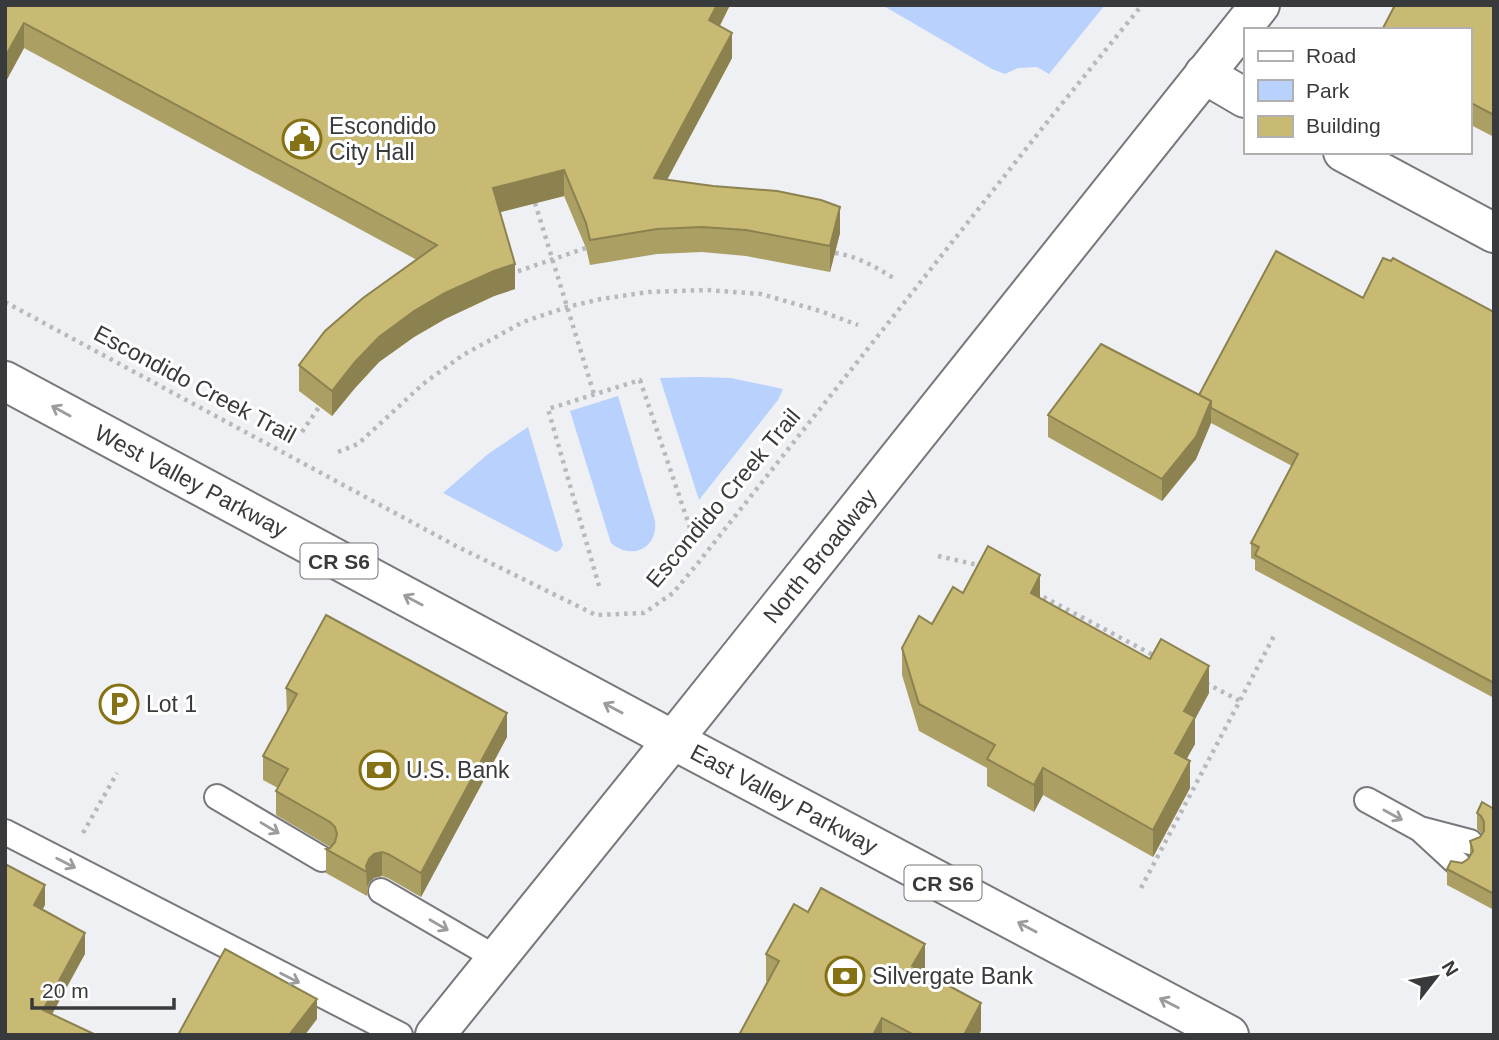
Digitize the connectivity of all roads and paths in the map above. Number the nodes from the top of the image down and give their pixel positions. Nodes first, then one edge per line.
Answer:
1 (1142, 5) edge
2 (1260, 5) edge
3 (1203, 74) junction
4 (1244, 97) edge
5 (1347, 154) edge
6 (535, 203) edge
7 (1494, 233) edge
8 (586, 248) edge
9 (835, 253) edge
10 (552, 259) junction
11 (510, 274) edge
12 (895, 279) dead end
13 (5, 302) edge
14 (567, 307) junction
15 (858, 325) dead end
16 (5, 380) edge
17 (594, 394) junction
18 (319, 407) edge
19 (302, 432) dead end
20 (338, 452) dead end
21 (691, 531) dead end
22 (938, 556) dead end
23 (989, 568) edge
24 (599, 586) dead end
25 (1025, 587) edge
26 (1274, 636) dead end
27 (1157, 657) edge
28 (1205, 682) edge
29 (1241, 701) junction
30 (673, 740) junction
31 (117, 773) dead end
32 (217, 796) dead end
33 (1367, 800) dead end
34 (1420, 829) junction
35 (5, 832) edge
36 (1470, 842) edge
37 (322, 859) dead end
38 (65, 863) junction
39 (1458, 864) edge
40 (1141, 888) dead end
41 (382, 891) dead end
42 (496, 958) junction
43 (400, 1035) edge
44 (435, 1035) edge
45 (1229, 1035) edge

1 - 13 path, Escondido Creek Trail
2 - 3 main road, North Broadway
3 - 4 main road
3 - 30 main road, North Broadway
5 - 7 main road
6 - 10 path
8 - 10 path
9 - 12 path
10 - 11 path
10 - 14 path
14 - 15 path
14 - 17 path
14 - 20 path
30 -> 16 main road, West Valley Parkway / CR S6
17 - 21 path
17 - 24 path
18 - 19 path
22 - 23 path
25 - 27 path
26 - 29 path
28 - 29 path
29 - 40 path
30 - 42 main road, North Broadway
45 -> 30 main road, East Valley Parkway / CR S6
31 - 38 path
32 -> 37 lane
33 -> 34 lane
34 - 36 lane
34 - 39 lane
35 - 38 lane
38 -> 43 lane
41 -> 42 lane
42 - 44 main road, North Broadway

